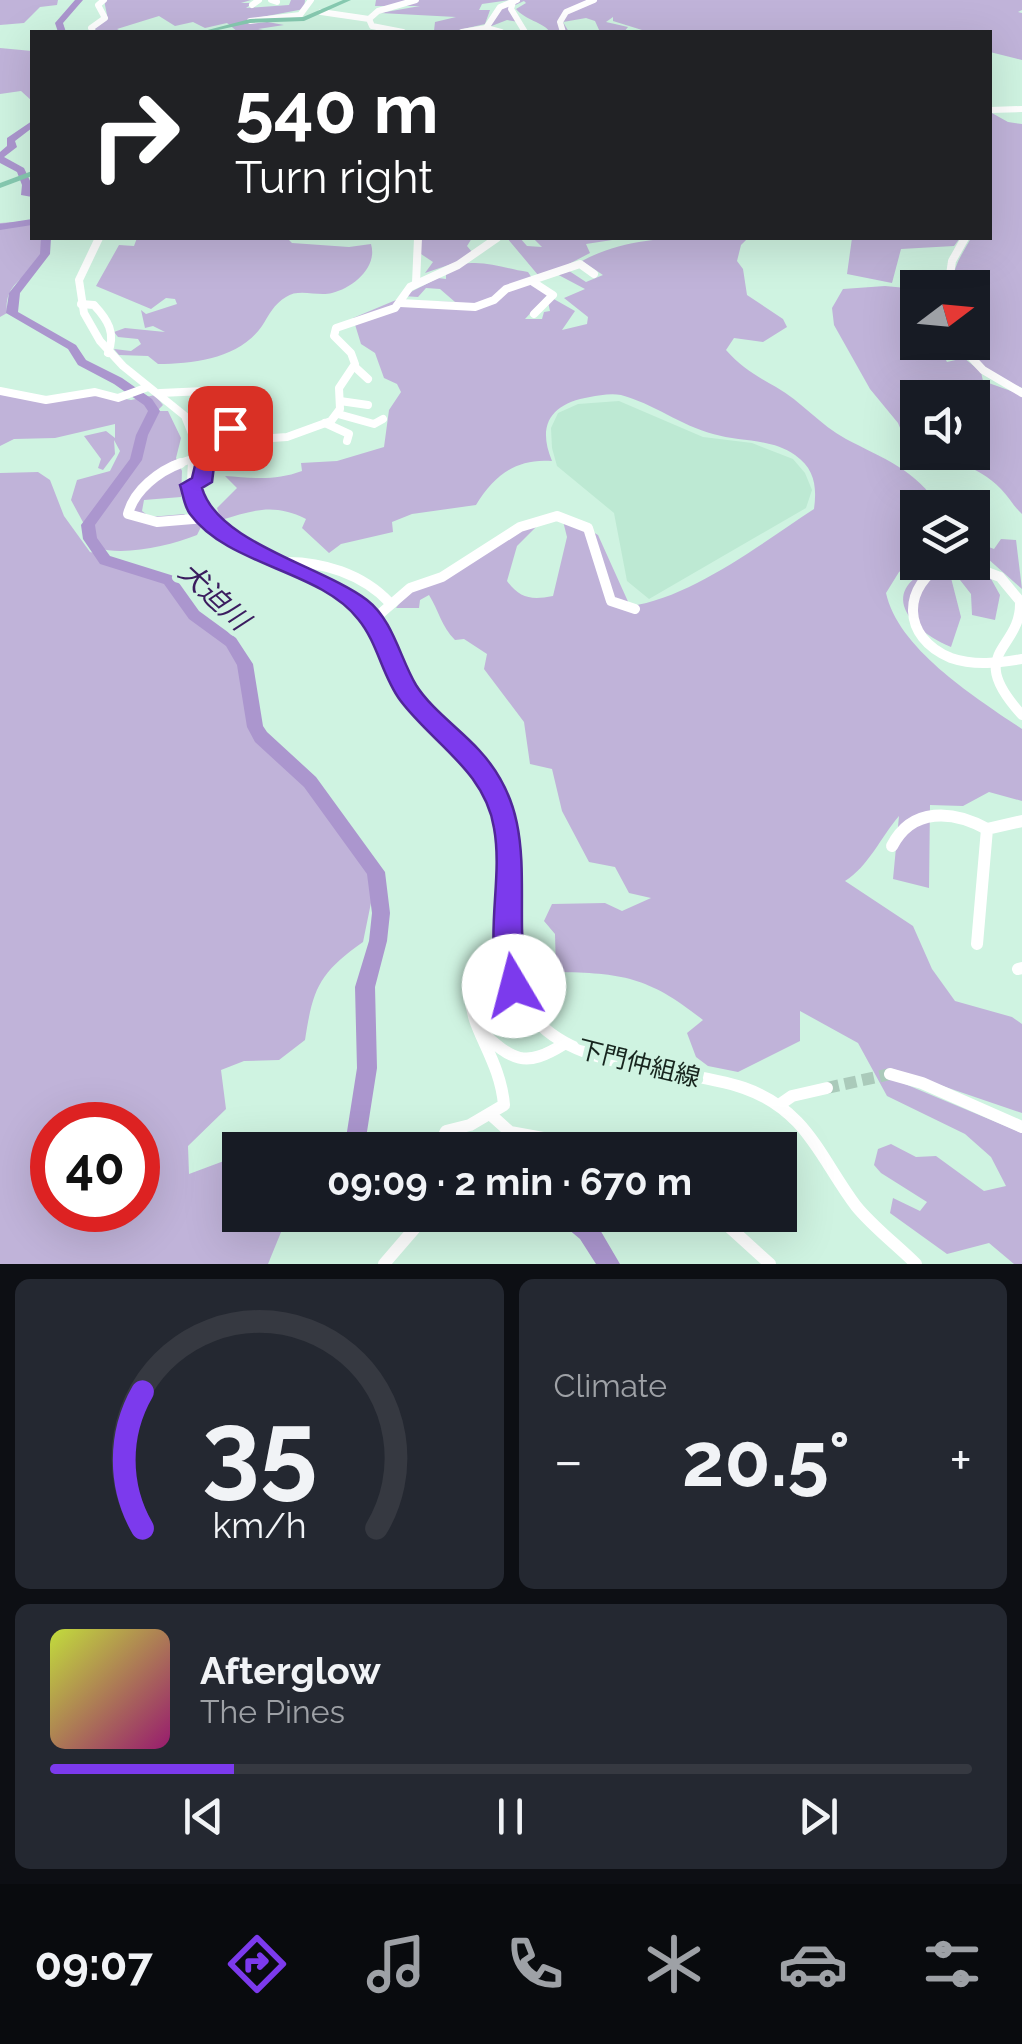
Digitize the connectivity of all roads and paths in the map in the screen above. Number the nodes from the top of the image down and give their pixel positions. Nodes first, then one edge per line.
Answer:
1 (104, 0) edge
2 (311, 0) edge
3 (348, 0) edge
4 (416, 0) edge
5 (594, 0) edge
6 (515, 1) edge
7 (321, 12) junction
8 (369, 18) junction
9 (273, 20) junction
10 (250, 21) junction
11 (290, 25) dead end
12 (489, 28) junction
13 (92, 30) edge
14 (211, 30) edge
15 (393, 30) edge
16 (476, 30) edge
17 (502, 30) edge
18 (527, 30) edge
19 (562, 30) edge
20 (1022, 109) edge
21 (992, 110) edge
22 (30, 174) edge
23 (0, 186) edge
24 (98, 240) edge
25 (418, 240) edge
26 (494, 240) edge
27 (964, 240) edge
28 (951, 270) edge
29 (594, 274) dead end
30 (534, 282) junction
31 (416, 284) junction
32 (400, 303) junction
33 (81, 304) junction
34 (534, 314) dead end
35 (345, 346) junction
36 (108, 353) junction
37 (362, 356) dead end
38 (974, 360) edge
39 (355, 367) junction
40 (368, 379) dead end
41 (148, 386) junction
42 (0, 391) edge
43 (1022, 393) edge
44 (159, 394) junction
45 (340, 402) junction
46 (368, 405) dead end
47 (338, 414) junction
48 (383, 419) dead end
49 (325, 423) junction
50 (208, 438) dead end
51 (348, 441) dead end
52 (226, 442) junction
53 (206, 454) junction
54 (192, 459) junction
55 (190, 485) junction
56 (205, 518) junction
57 (282, 562) junction
58 (990, 574) edge
59 (923, 580) edge
60 (390, 603) junction
61 (635, 610) dead end
62 (373, 620) junction
63 (1022, 659) edge
64 (1022, 715) edge
65 (1022, 821) edge
66 (987, 829) junction
67 (892, 846) dead end
68 (977, 944) dead end
69 (508, 945) junction
70 (479, 1030) junction
71 (564, 1044) junction
72 (890, 1074) tunnel mouth
73 (827, 1088) tunnel mouth
74 (780, 1105) junction
75 (490, 1114) junction
76 (1022, 1127) edge
77 (445, 1132) edge
78 (510, 1132) edge
79 (411, 1232) edge
80 (735, 1232) edge
81 (384, 1264) edge
82 (770, 1264) edge
83 (916, 1264) edge

1 - 13 street
2 - 10 street
3 - 7 main road
4 - 8 street
5 - 19 street
6 - 12 street
6 - 18 street
7 - 8 street
7 - 9 main road
8 - 15 street
9 - 10 main road
9 - 11 street
10 - 14 main road
12 - 16 street
12 - 17 street
20 - 21 street
22 - 23 main road
24 - 33 street
25 - 31 street
26 - 31 street
27 - 28 street
29 - 30 street
30 - 32 street
30 - 34 street
31 - 32 street
32 - 35 street
33 - 36 street
33 - 36 street
35 - 37 street
35 - 39 street
36 - 41 street
38 - 43 street
39 - 40 street
39 - 45 street
41 - 42 street
41 - 44 street
44 - 52 street
44 - 54 street
45 - 46 street
45 - 47 street
47 - 48 street
47 - 49 street
49 - 51 street
49 - 52 street
50 - 53 street
52 - 53 street
53 - 55 street
54 - 55 street
54 - 56 street
55 - 56 street
56 - 57 street, 下門仲組線
57 - 60 street
57 - 62 street, 下門仲組線
58 - 64 street
59 - 63 street
60 - 61 street
60 - 62 street
62 - 69 street, 下門仲組線
65 - 66 street
66 - 67 street
66 - 68 street
69 - 70 street
69 - 71 street, 下門仲組線
70 - 71 street
70 - 75 street
71 - 74 street, 下門仲組線
72 - 76 street
73 - 74 street
74 - 83 street
75 - 77 street
75 - 78 street
79 - 81 street
80 - 82 street

